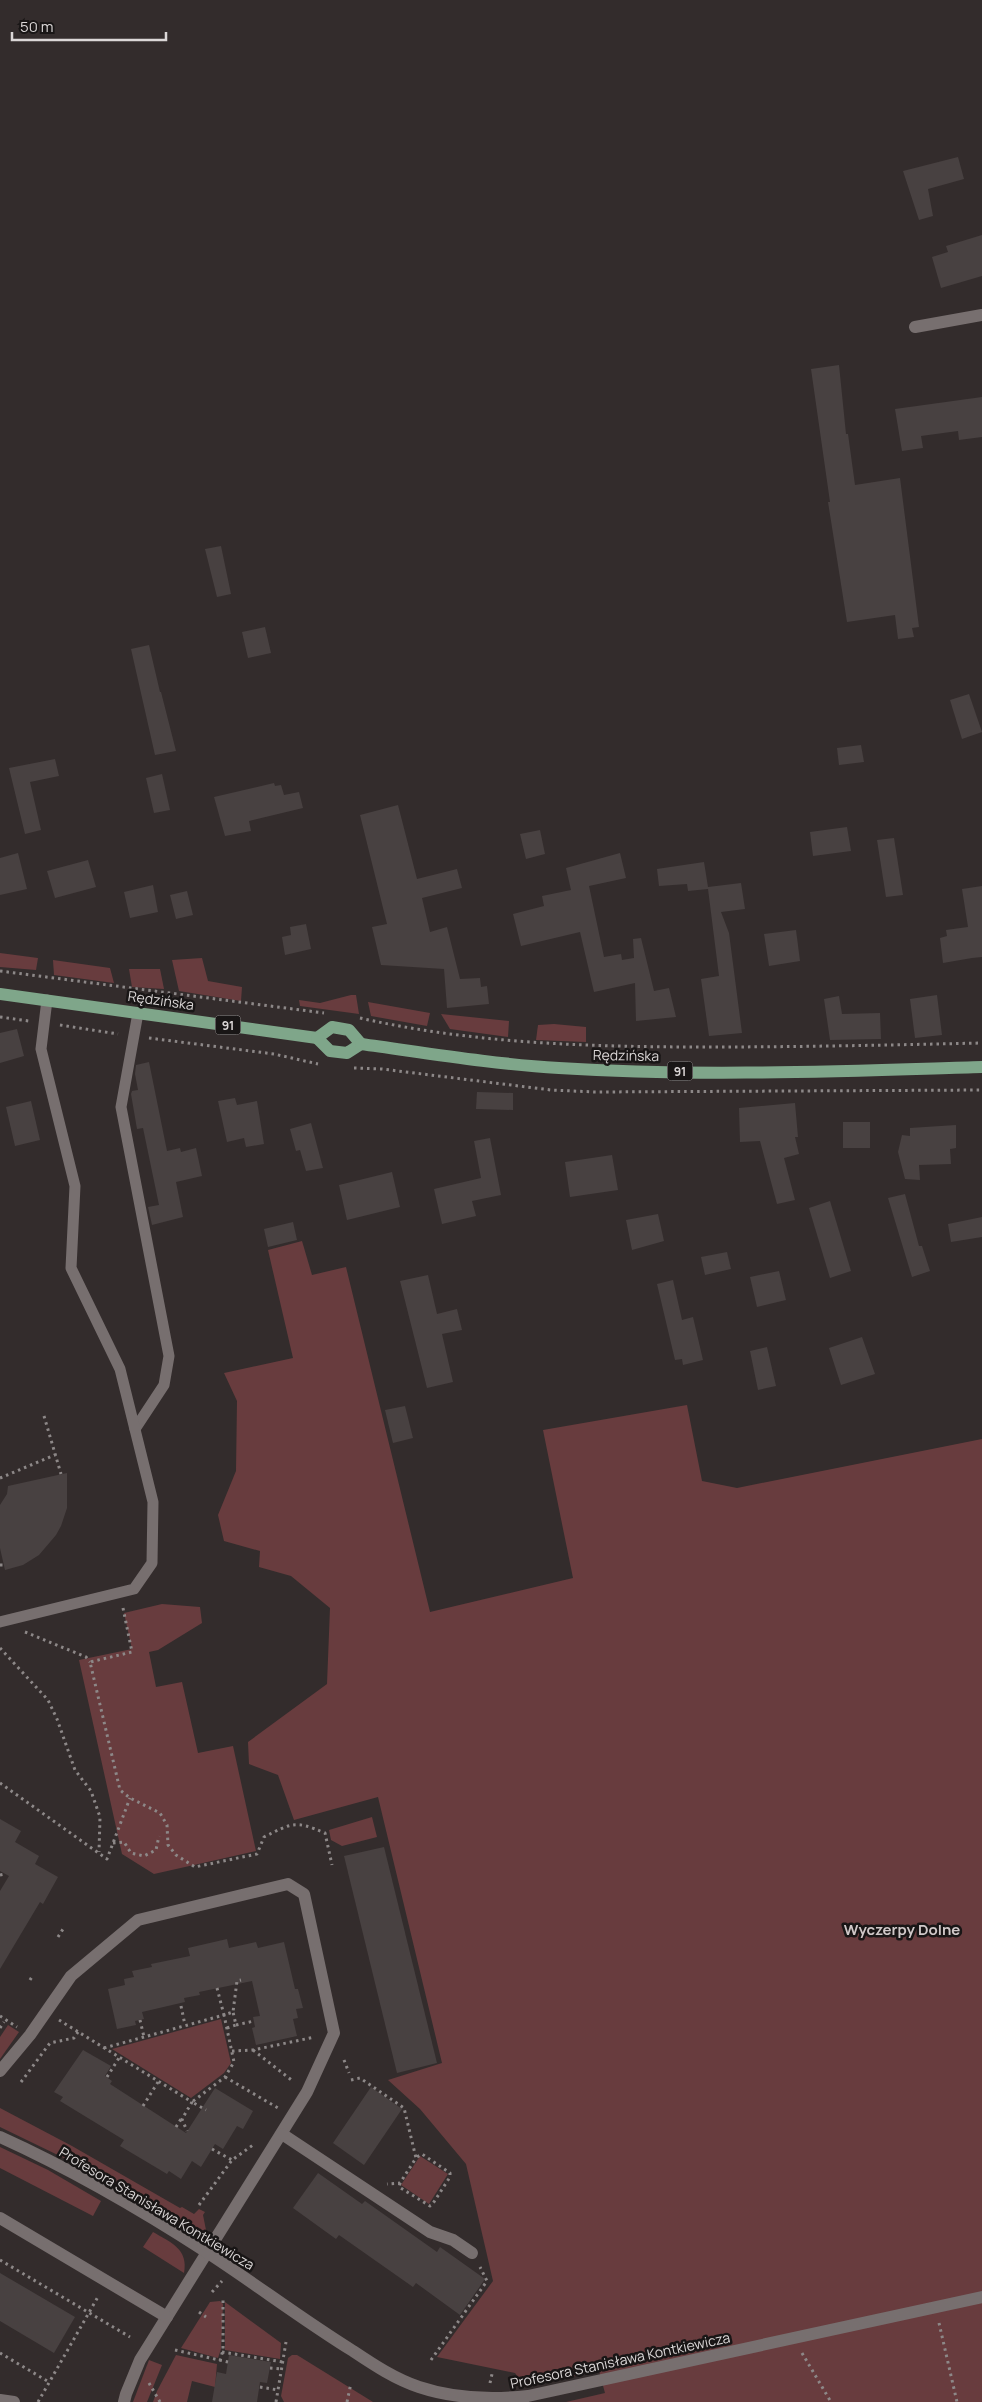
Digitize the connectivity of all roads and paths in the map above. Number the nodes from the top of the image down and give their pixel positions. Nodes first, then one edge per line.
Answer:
1 (982, 314) edge
2 (915, 327) dead end
3 (0, 971) edge
4 (0, 994) edge
5 (47, 1000) junction
6 (138, 1012) junction
7 (329, 1013) dead end
8 (353, 1016) dead end
9 (317, 1038) junction
10 (982, 1043) edge
11 (361, 1044) junction
12 (982, 1067) edge
13 (44, 1416) dead end
14 (135, 1429) junction
15 (55, 1454) junction
16 (61, 1474) dead end
17 (0, 1478) edge
18 (124, 1613) dead end
19 (1, 1622) edge
20 (0, 1648) edge
21 (90, 1662) junction
22 (0, 1784) edge
23 (130, 1798) junction
24 (159, 1836) dead end
25 (113, 1843) junction
26 (168, 1845) junction
27 (158, 1846) junction
28 (99, 1852) junction
29 (332, 1865) dead end
30 (5, 1874) dead end
31 (0, 1875) edge
32 (63, 1929) dead end
33 (58, 1936) dead end
34 (34, 1975) dead end
35 (30, 1980) dead end
36 (241, 1980) dead end
37 (217, 1988) dead end
38 (181, 2006) dead end
39 (46, 2012) junction
40 (232, 2012) junction
41 (224, 2015) junction
42 (0, 2016) edge
43 (140, 2020) dead end
44 (254, 2021) dead end
45 (4, 2022) dead end
46 (17, 2026) dead end
47 (185, 2026) junction
48 (236, 2026) junction
49 (0, 2028) edge
50 (227, 2028) junction
51 (78, 2032) junction
52 (334, 2033) junction
53 (144, 2037) junction
54 (104, 2048) junction
55 (253, 2050) junction
56 (232, 2052) junction
57 (120, 2058) junction
58 (344, 2060) dead end
59 (0, 2071) edge
60 (349, 2073) dead end
61 (225, 2077) junction
62 (107, 2078) dead end
63 (351, 2080) dead end
64 (21, 2082) dead end
65 (158, 2082) junction
66 (307, 2092) junction
67 (192, 2102) junction
68 (143, 2106) dead end
69 (206, 2110) dead end
70 (276, 2117) dead end
71 (182, 2119) junction
72 (176, 2127) dead end
73 (187, 2131) dead end
74 (282, 2134) junction
75 (0, 2137) edge
76 (256, 2144) dead end
77 (212, 2149) dead end
78 (416, 2158) junction
79 (232, 2160) junction
80 (400, 2183) junction
81 (362, 2187) junction
82 (199, 2205) dead end
83 (0, 2218) edge
84 (208, 2253) junction
85 (472, 2253) joint
86 (0, 2260) edge
87 (226, 2277) dead end
88 (106, 2281) junction
89 (212, 2292) dead end
90 (982, 2297) edge
91 (224, 2298) dead end
92 (936, 2307) junction
93 (89, 2312) junction
94 (199, 2312) dead end
95 (167, 2317) junction
96 (206, 2317) dead end
97 (445, 2328) dead end
98 (450, 2332) junction
99 (130, 2337) dead end
100 (793, 2339) junction
101 (286, 2342) dead end
102 (175, 2350) dead end
103 (222, 2352) junction
104 (0, 2353) edge
105 (430, 2360) dead end
106 (220, 2361) junction
107 (228, 2362) dead end
108 (283, 2362) junction
109 (270, 2368) dead end
110 (282, 2369) junction
111 (146, 2379) dead end
112 (49, 2382) junction
113 (351, 2383) dead end
114 (260, 2387) dead end
115 (278, 2390) junction
116 (0, 2400) edge
117 (499, 2401) edge
118 (14, 2402) edge
119 (38, 2402) edge
120 (124, 2402) edge
121 (160, 2402) edge
122 (276, 2402) edge
123 (347, 2402) edge
124 (831, 2402) edge
125 (957, 2402) edge

1 - 2 street
3 - 7 path
4 - 5 main road, Rędzińska / 91
5 - 6 main road, Rędzińska / 91
5 - 14 lane
6 - 9 main road, Rędzińska / 91
6 - 14 lane
8 - 10 path
9 - 11 main road, 91
9 - 11 main road
11 - 12 main road, Rędzińska / 91
13 - 15 path
14 - 19 lane
15 - 16 path
15 - 17 path
18 - 21 path
19 - 21 path
20 - 28 path
21 - 23 path
22 - 28 path
23 - 25 path
23 - 26 path
24 - 27 path
25 - 27 path
25 - 28 path
26 - 27 path
26 - 29 path
30 - 31 path
32 - 33 path
34 - 35 path
36 - 40 path
37 - 41 path
38 - 47 path
39 - 51 path
39 - 52 street
39 - 59 street
40 - 41 path
40 - 48 path
41 - 47 path
41 - 50 path
42 - 46 path
43 - 53 path
44 - 48 path
45 - 49 path
47 - 53 path
48 - 50 path
50 - 56 path
51 - 54 path
51 - 64 path
52 - 55 path
52 - 66 street
53 - 54 path
54 - 57 path
55 - 56 path
55 - 66 path
56 - 61 path
57 - 62 path
57 - 65 path
58 - 60 path
61 - 67 path
61 - 70 path
63 - 78 path
65 - 67 path
65 - 68 path
66 - 74 street
67 - 69 path
67 - 71 path
71 - 72 path
71 - 73 path
74 - 81 street
74 - 84 street
75 - 84 street, Profesora Stanisława Kontkiewicza
76 - 79 path
77 - 79 path
78 - 80 path
78 - 80 path
79 - 82 path
80 - 81 path
81 - 85 street
83 - 88 street
84 - 95 street
84 - 117 street, Profesora Stanisława Kontkiewicza
85 - 98 path
86 - 93 path
87 - 89 path
88 - 93 path
88 - 95 street
90 - 92 street, Profesora Stanisława Kontkiewicza
91 - 103 path
92 - 100 street, Profesora Stanisława Kontkiewicza
92 - 125 path
93 - 99 path
93 - 112 path
94 - 96 path
95 - 120 street
97 - 98 path
98 - 105 path
100 - 117 street, Profesora Stanisława Kontkiewicza
100 - 124 path
101 - 108 path
102 - 106 path
103 - 106 path
103 - 108 path
104 - 112 path
106 - 107 path
108 - 110 path
109 - 110 path
110 - 115 path
111 - 121 path
112 - 119 path
113 - 123 path
114 - 115 path
115 - 122 path
116 - 118 street

